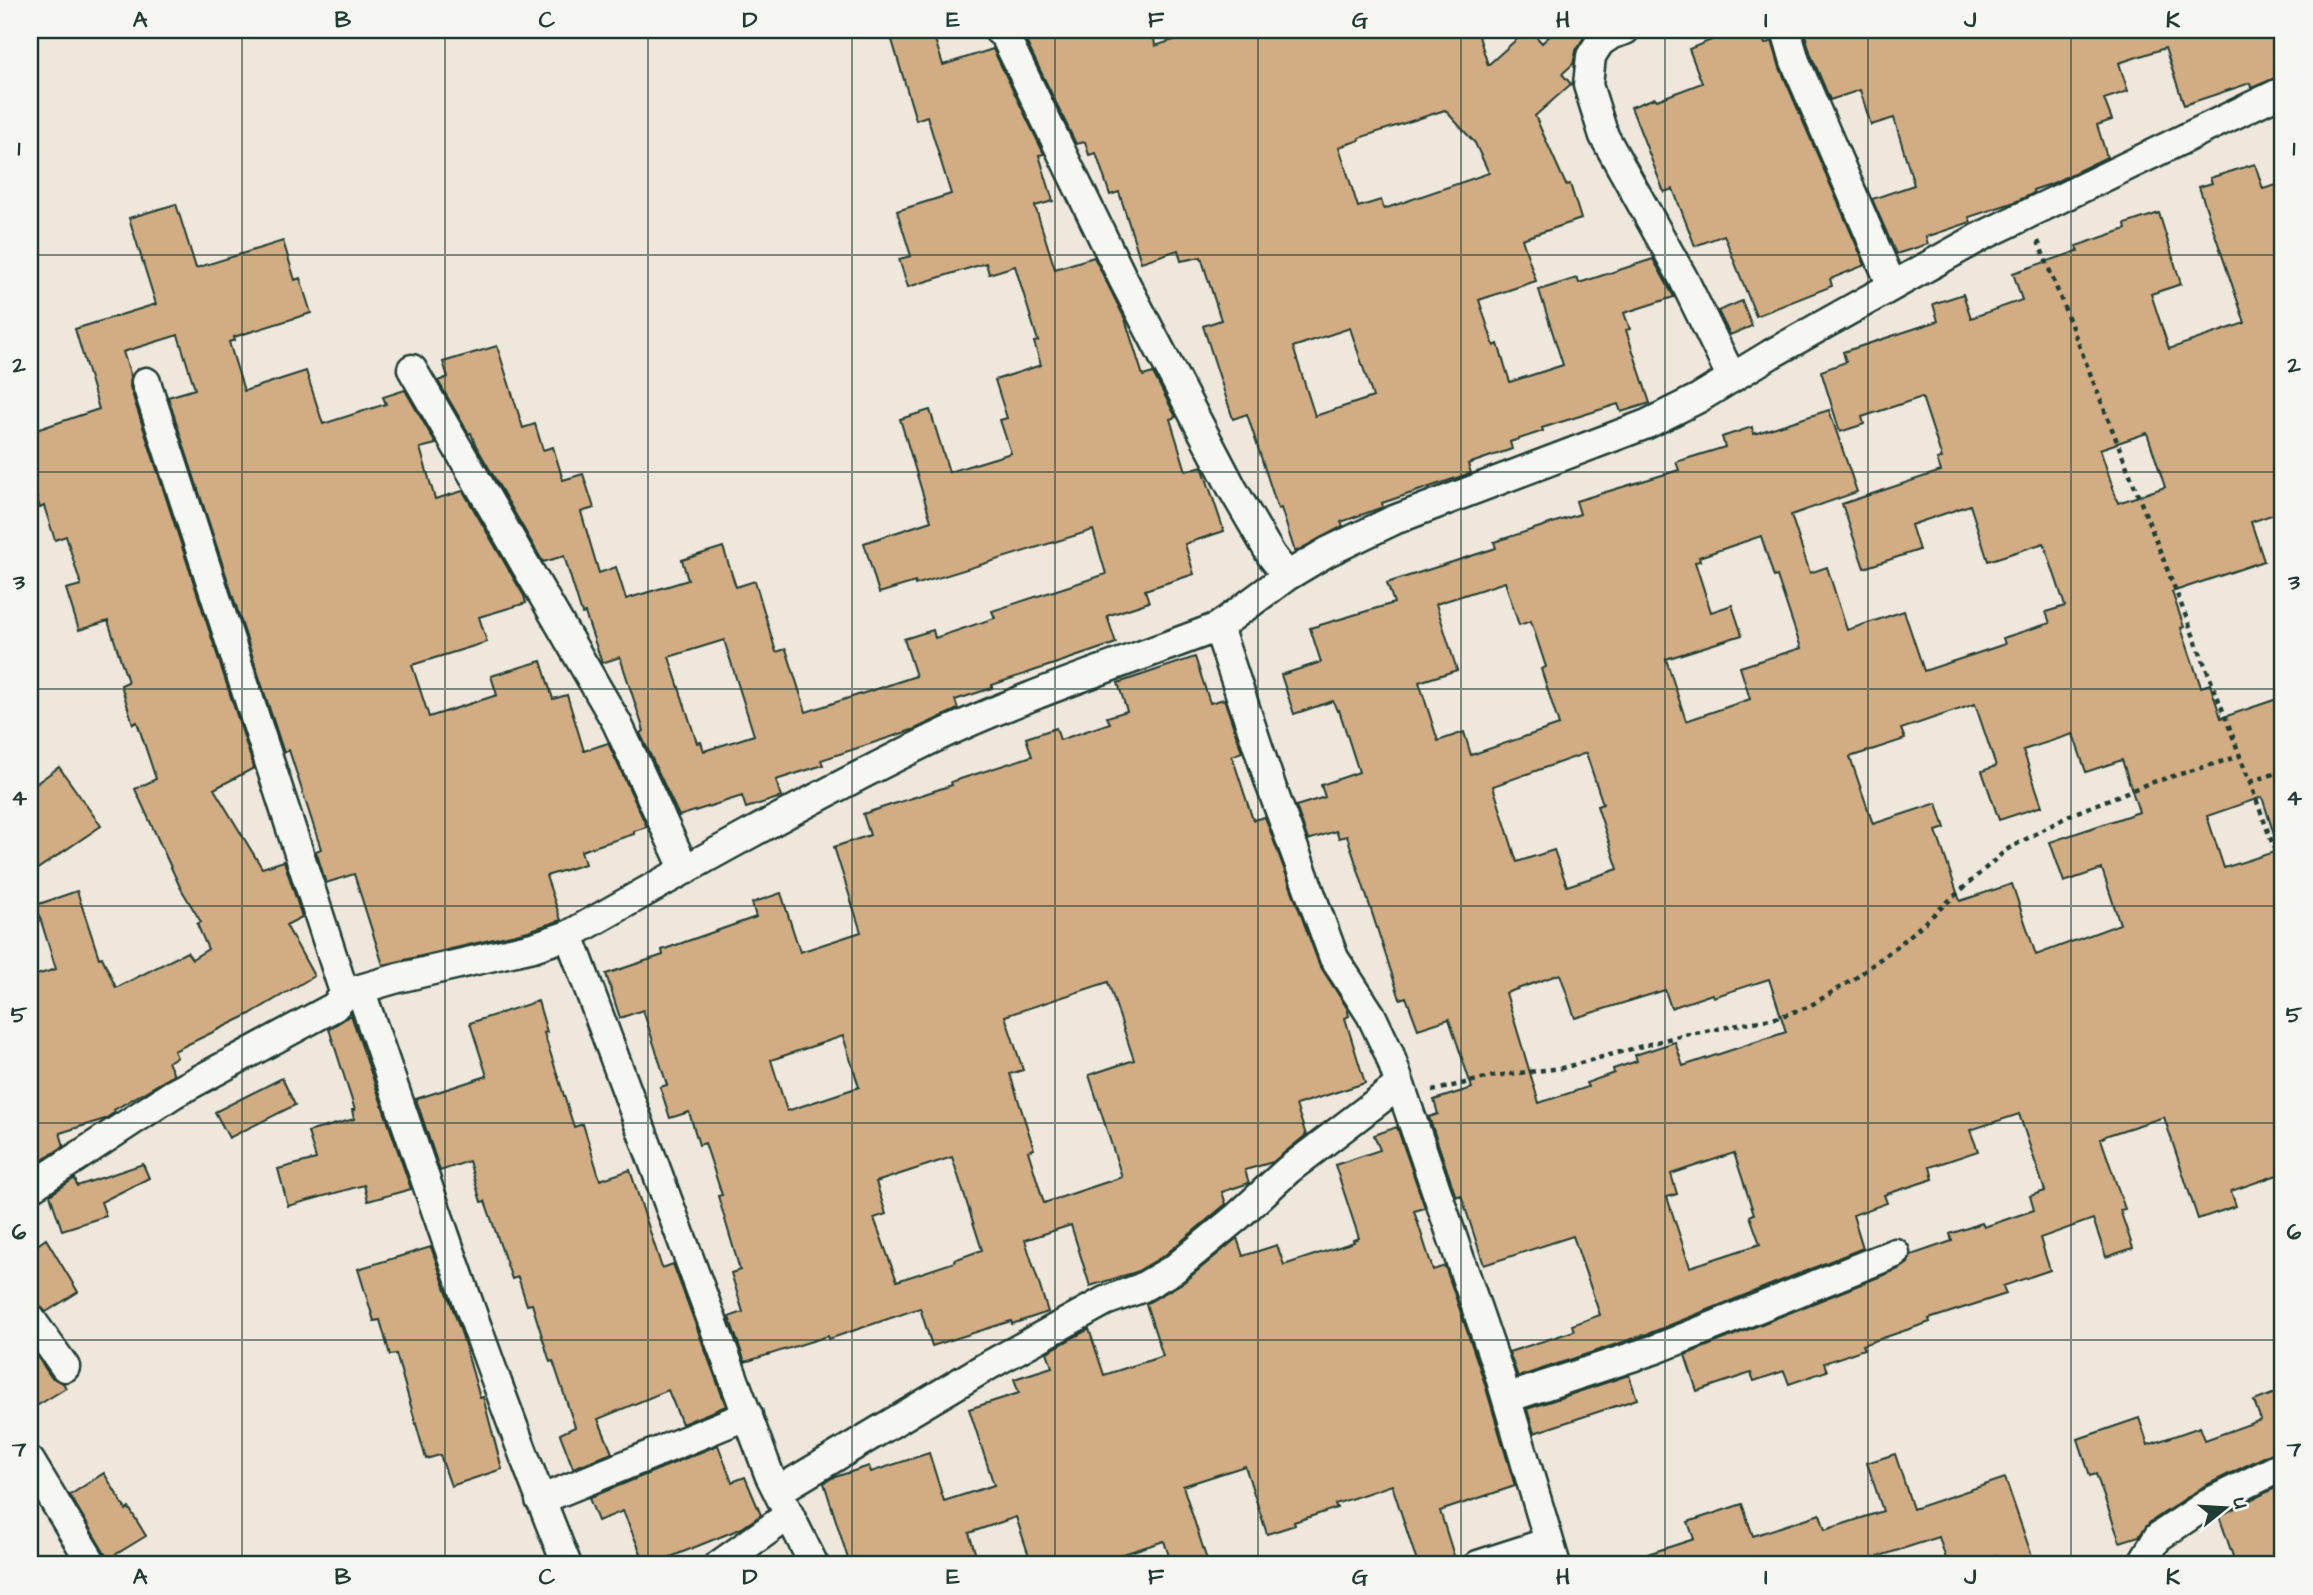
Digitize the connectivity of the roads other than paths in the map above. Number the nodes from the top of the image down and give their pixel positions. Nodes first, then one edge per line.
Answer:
1 (999, 30) edge
2 (1625, 30) edge
3 (1786, 30) edge
4 (2283, 91) edge
5 (1892, 285) junction
6 (412, 369) dead end
7 (1732, 378) junction
8 (146, 382) dead end
9 (1280, 568) junction
10 (1218, 627) junction
11 (685, 870) junction
12 (569, 935) junction
13 (370, 986) junction
14 (1401, 1091) junction
15 (30, 1188) edge
16 (1895, 1253) dead end
17 (30, 1318) edge
18 (65, 1367) dead end
19 (1507, 1398) junction
20 (748, 1415) junction
21 (30, 1461) edge
22 (2283, 1466) edge
23 (775, 1484) junction
24 (541, 1500) junction
25 (1553, 1554) edge
26 (93, 1565) edge
27 (567, 1565) edge
28 (719, 1565) edge
29 (814, 1565) edge
30 (1478, 1565) edge
31 (2141, 1565) edge

1 - 9 street
2 - 7 street
3 - 5 street
4 - 5 street
5 - 7 street
6 - 11 street
7 - 9 street
8 - 13 street
9 - 10 street
10 - 11 street
10 - 14 street
11 - 12 street
12 - 13 street
12 - 20 street
13 - 15 street
13 - 24 street
14 - 19 street
14 - 23 street
16 - 19 street
17 - 18 street
19 - 25 street
20 - 23 street
20 - 24 street
21 - 26 street
22 - 31 street
23 - 28 street
23 - 29 street
24 - 27 street
25 - 30 street

